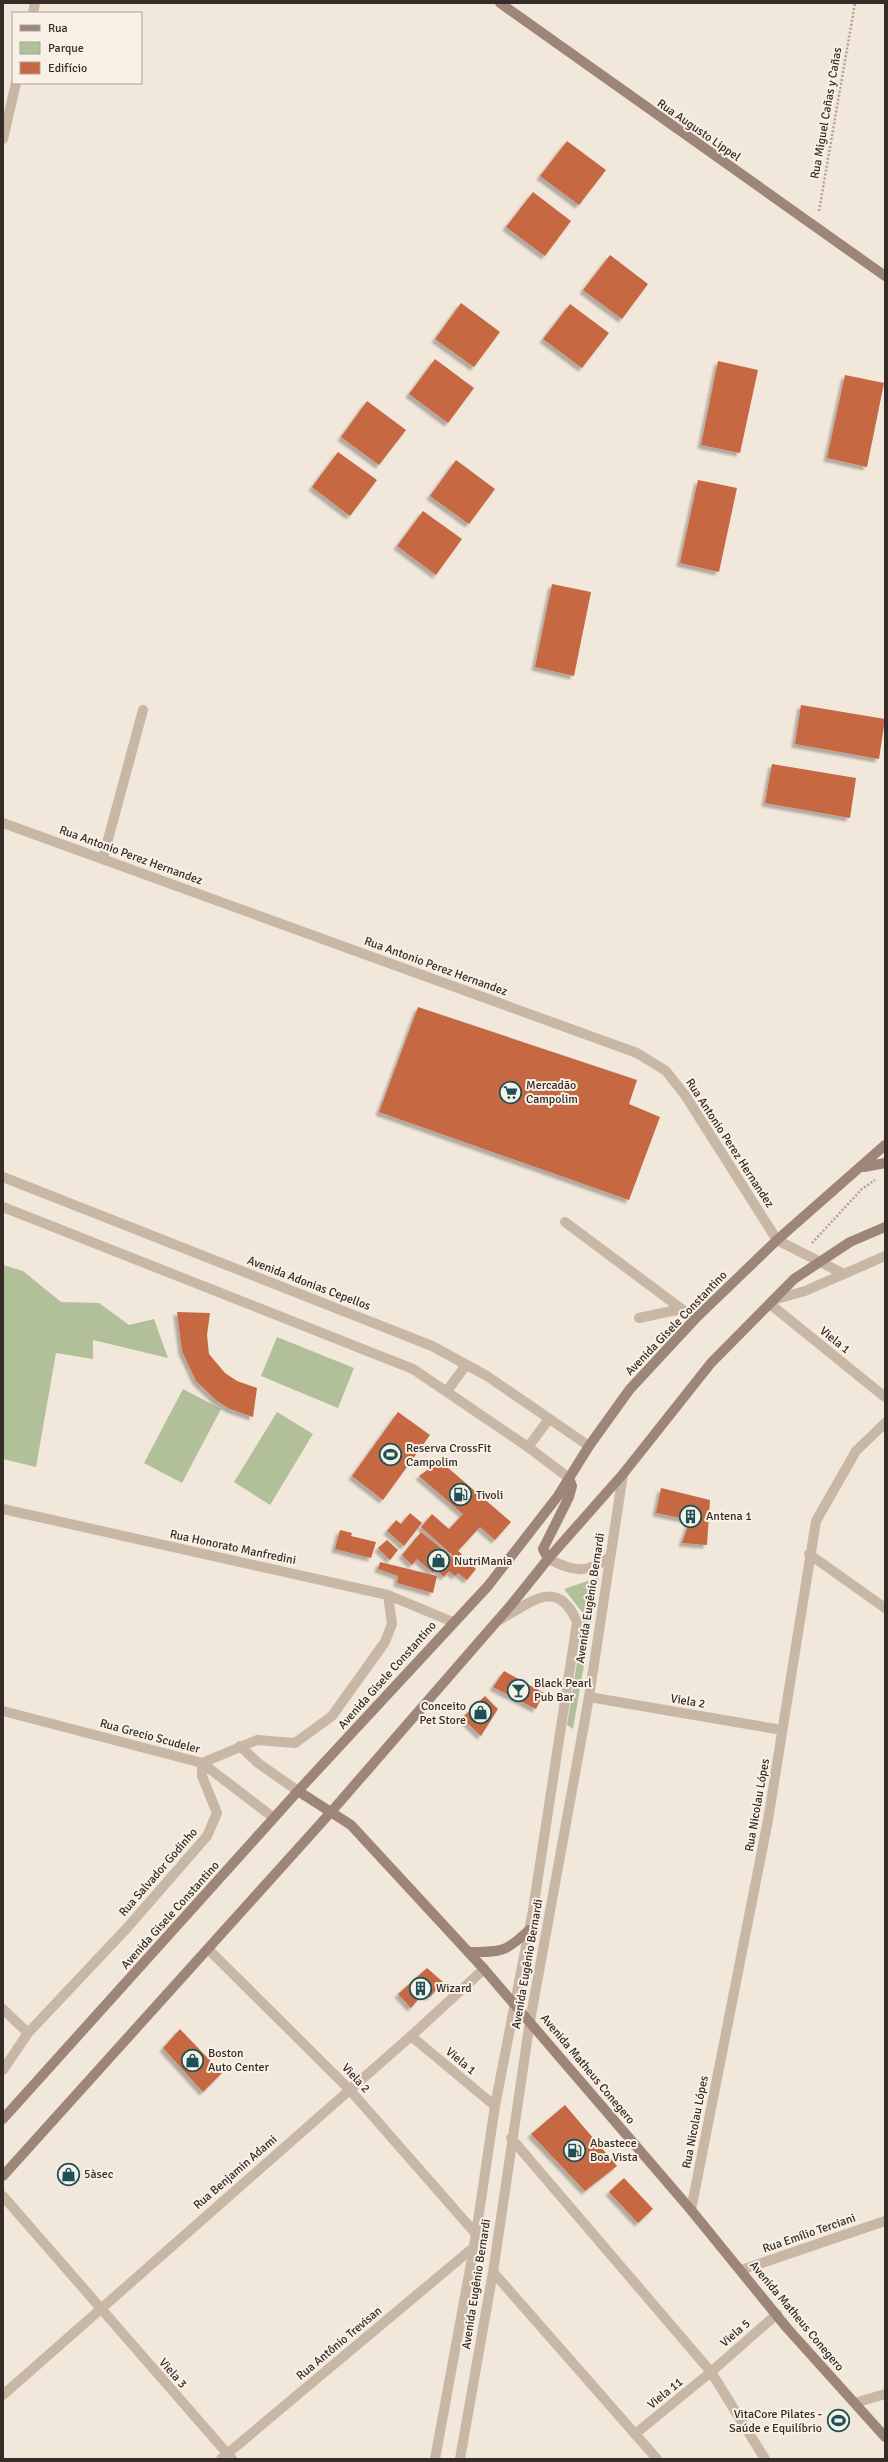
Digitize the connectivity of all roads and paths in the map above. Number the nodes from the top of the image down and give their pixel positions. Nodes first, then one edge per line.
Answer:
1 (500, 3) edge
2 (854, 3) edge
3 (16, 84) edge
4 (3, 139) edge
5 (816, 227) junction
6 (885, 276) edge
7 (143, 710) dead end
8 (3, 823) edge
9 (103, 858) junction
10 (885, 1145) edge
11 (885, 1163) edge
12 (861, 1168) junction
13 (880, 1176) dead end
14 (3, 1177) edge
15 (3, 1207) edge
16 (565, 1222) dead end
17 (885, 1227) edge
18 (777, 1240) junction
19 (802, 1254) junction
20 (885, 1256) edge
21 (818, 1261) junction
22 (844, 1274) junction
23 (771, 1302) junction
24 (681, 1309) junction
25 (639, 1318) dead end
26 (695, 1318) junction
27 (466, 1365) junction
28 (446, 1391) junction
29 (885, 1397) edge
30 (549, 1419) junction
31 (885, 1423) edge
32 (588, 1446) junction
33 (528, 1447) junction
34 (623, 1474) junction
35 (569, 1478) junction
36 (3, 1509) edge
37 (810, 1554) junction
38 (610, 1557) junction
39 (548, 1558) junction
40 (388, 1595) junction
41 (885, 1608) edge
42 (499, 1620) junction
43 (453, 1622) junction
44 (589, 1697) junction
45 (3, 1712) edge
46 (782, 1730) junction
47 (240, 1746) junction
48 (202, 1763) junction
49 (298, 1791) junction
50 (331, 1812) junction
51 (274, 1818) junction
52 (529, 1930) junction
53 (208, 1949) junction
54 (468, 1952) junction
55 (484, 1969) junction
56 (515, 2004) junction
57 (3, 2009) edge
58 (530, 2021) junction
59 (28, 2033) junction
60 (411, 2036) junction
61 (3, 2070) edge
62 (349, 2089) junction
63 (495, 2106) junction
64 (3, 2119) edge
65 (511, 2138) junction
66 (3, 2176) edge
67 (3, 2196) edge
68 (691, 2210) junction
69 (885, 2221) edge
70 (476, 2234) junction
71 (474, 2247) junction
72 (741, 2270) junction
73 (493, 2272) junction
74 (100, 2309) junction
75 (777, 2314) junction
76 (711, 2372) junction
77 (885, 2394) edge
78 (3, 2395) edge
79 (855, 2403) junction
80 (635, 2434) junction
81 (885, 2437) edge
82 (227, 2457) edge
83 (435, 2459) edge
84 (460, 2459) edge
85 (657, 2459) edge
86 (765, 2459) edge

1 - 5 main road, Rua Augusto Lippel
2 - 5 path, Rua Miguel Cañas y Cañas
3 - 4 street
5 - 6 main road, Rua Augusto Lippel
7 - 9 street
8 - 9 street, Rua Antonio Perez Hernandez
9 - 18 street, Rua Antonio Perez Hernandez
10 - 12 main road, Avenida Gisele Constantino
11 - 12 main road
12 - 18 main road, Avenida Gisele Constantino
13 - 19 path
14 - 27 street, Avenida Adonias Cepellos
15 - 28 street
16 - 24 street
17 - 21 main road
18 - 19 street
18 - 26 main road, Avenida Gisele Constantino
19 - 21 street
20 - 22 street
21 - 22 street
21 - 23 main road
22 - 23 street
23 - 29 street, Viela 1
23 - 34 main road
24 - 25 street
24 - 26 street
26 - 32 main road, Avenida Gisele Constantino
27 - 28 street
27 - 30 street, Avenida Adonias Cepellos
28 - 33 street
30 - 32 street, Avenida Adonias Cepellos
30 - 33 street
31 - 37 street, Rua Nicolau Lópes
32 - 35 main road, Avenida Gisele Constantino
33 - 35 street
34 - 38 street, Avenida Eugênio Bernardi
34 - 39 main road
35 - 39 main road
35 - 43 main road, Avenida Gisele Constantino
36 - 40 street, Rua Honorato Manfredini
37 - 41 street
37 - 46 street, Rua Nicolau Lópes
38 - 39 street
38 - 44 street, Avenida Eugênio Bernardi
39 - 42 main road
40 - 43 street, Rua Honorato Manfredini
40 - 47 street
42 - 50 main road
42 - 52 street, Avenida Eugênio Bernardi
43 - 49 main road, Avenida Gisele Constantino
44 - 46 street, Viela 2
44 - 58 street, Avenida Eugênio Bernardi
45 - 48 street, Rua Grecio Scudeler
46 - 68 street, Rua Nicolau Lópes
47 - 48 street
47 - 49 street
48 - 51 street, Rua Grecio Scudeler
48 - 59 street, Rua Salvador Godinho
49 - 50 main road, Avenida Matheus Conegero
49 - 51 main road, Avenida Gisele Constantino
50 - 53 main road
50 - 54 main road, Avenida Matheus Conegero
51 - 64 main road, Avenida Gisele Constantino
52 - 54 main road
52 - 56 street, Avenida Eugênio Bernardi
53 - 62 street, Viela 2
53 - 66 main road
54 - 55 main road, Avenida Matheus Conegero
55 - 56 main road, Avenida Matheus Conegero
55 - 60 street, Rua Benjamin Adami
56 - 58 main road, Avenida Matheus Conegero
56 - 63 street, Avenida Eugênio Bernardi
57 - 59 street
58 - 65 street, Avenida Eugênio Bernardi
58 - 68 main road, Avenida Matheus Conegero
59 - 61 street, Rua Salvador Godinho
60 - 62 street, Rua Benjamin Adami
60 - 63 street, Viela 1
62 - 70 street, Viela 2
62 - 74 street, Rua Benjamin Adami
63 - 70 street, Avenida Eugênio Bernardi
65 - 73 street, Avenida Eugênio Bernardi
65 - 76 street
67 - 74 street, Viela 3
68 - 72 main road, Avenida Matheus Conegero
69 - 72 street, Rua Emílio Terciani
70 - 71 street, Avenida Eugênio Bernardi
71 - 82 street, Rua Antônio Trevisan
71 - 83 street, Avenida Eugênio Bernardi
72 - 75 main road, Avenida Matheus Conegero
73 - 80 street
73 - 84 street, Avenida Eugênio Bernardi
74 - 78 street, Rua Benjamin Adami
74 - 82 street, Viela 3
75 - 76 street, Viela 5
75 - 79 main road, Avenida Matheus Conegero
76 - 80 street, Viela 11
76 - 86 street
77 - 79 street
79 - 81 main road, Avenida Matheus Conegero
80 - 85 street

